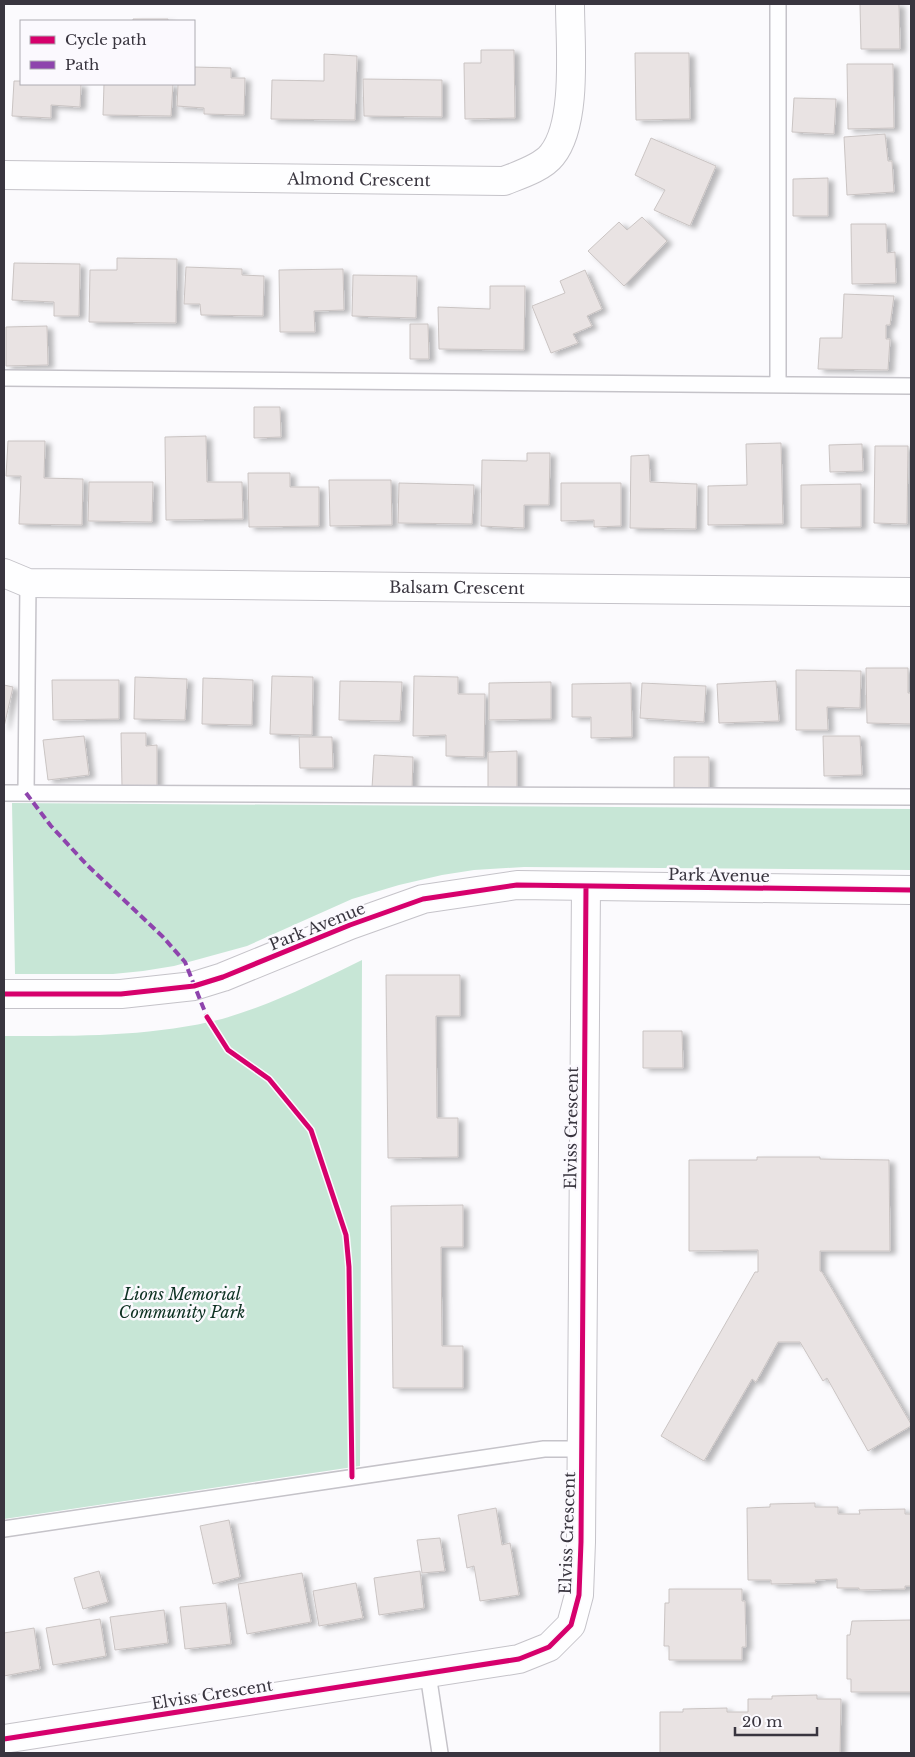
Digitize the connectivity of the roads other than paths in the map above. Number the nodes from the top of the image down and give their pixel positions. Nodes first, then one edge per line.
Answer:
1 (570, 4) edge
2 (778, 4) edge
3 (4, 175) edge
4 (4, 378) edge
5 (778, 385) junction
6 (911, 386) edge
7 (16, 578) edge
8 (911, 592) edge
9 (4, 793) edge
10 (26, 793) junction
11 (911, 797) edge
12 (586, 886) junction
13 (911, 890) edge
14 (4, 994) edge
15 (582, 1449) junction
16 (4, 1528) edge
17 (428, 1674) junction
18 (4, 1739) edge
19 (440, 1753) edge

1 - 3 street, Almond Crescent
2 - 5 lane
4 - 5 lane
5 - 6 lane
7 - 8 street, Balsam Crescent
7 - 10 lane
9 - 10 lane
10 - 11 lane
12 - 13 street, Park Avenue
12 - 14 street, Park Avenue
12 - 15 street, Elviss Crescent
15 - 16 lane
15 - 17 street, Elviss Crescent
17 - 18 street, Elviss Crescent
17 - 19 lane

